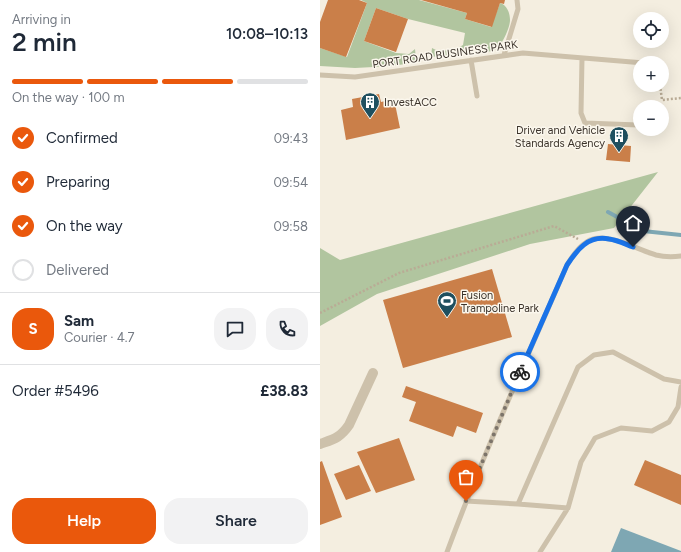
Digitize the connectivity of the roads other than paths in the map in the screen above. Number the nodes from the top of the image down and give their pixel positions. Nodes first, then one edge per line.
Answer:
1 (518, 0) edge
2 (504, 55) junction
3 (582, 58) junction
4 (471, 60) junction
5 (633, 62) edge
6 (320, 74) edge
7 (477, 96) dead end
8 (633, 125) edge
9 (681, 256) edge
10 (373, 373) dead end
11 (681, 382) edge
12 (681, 387) edge
13 (320, 444) edge
14 (466, 501) junction
15 (518, 504) junction
16 (568, 508) junction
17 (447, 552) edge
18 (540, 552) edge

1 - 2 lane
2 - 3 lane, PORT ROAD BUSINESS PARK
2 - 4 lane, PORT ROAD BUSINESS PARK
3 - 5 lane, PORT ROAD BUSINESS PARK
3 - 8 lane
4 - 6 lane, PORT ROAD BUSINESS PARK
4 - 7 lane
9 - 14 lane
10 - 13 street
11 - 15 lane
12 - 16 lane
14 - 15 lane
14 - 17 lane
15 - 16 lane
16 - 18 lane

